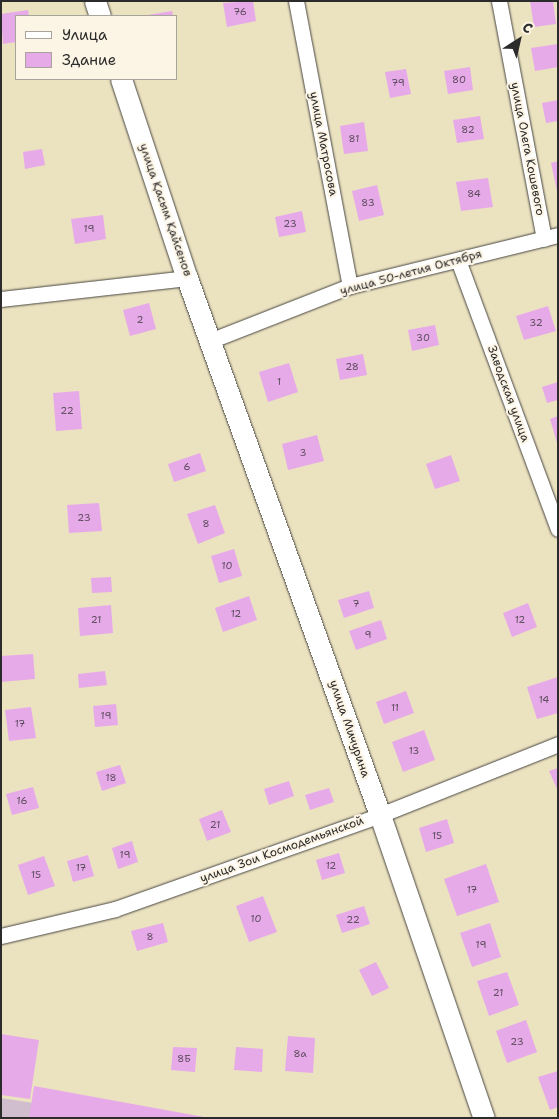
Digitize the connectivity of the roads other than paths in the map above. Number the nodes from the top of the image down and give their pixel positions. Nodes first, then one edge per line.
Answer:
1 (95, 1) edge
2 (296, 1) edge
3 (499, 1) edge
4 (100, 15) edge
5 (121, 80) edge
6 (551, 237) edge
7 (458, 260) junction
8 (187, 278) junction
9 (350, 286) junction
10 (1, 299) edge
11 (212, 340) junction
12 (558, 529) edge
13 (558, 744) edge
14 (380, 815) junction
15 (1, 936) edge
16 (484, 1118) edge

1 - 4 street
2 - 9 street, улица Матросова
3 - 6 street, улица Олега Кошевого
5 - 8 street, улица Қасым Қайсенов
6 - 7 street, улица 50-летия Октября
7 - 9 street, улица 50-летия Октября
7 - 12 street, Заводская улица
8 - 10 street
8 - 11 street, улица Қасым Қайсенов
9 - 11 street, улица 50-летия Октября
11 - 14 street, улица Мичурина
13 - 14 street, улица Зои Космодемьянской
14 - 15 street, улица Зои Космодемьянской
14 - 16 street, улица Мичурина

